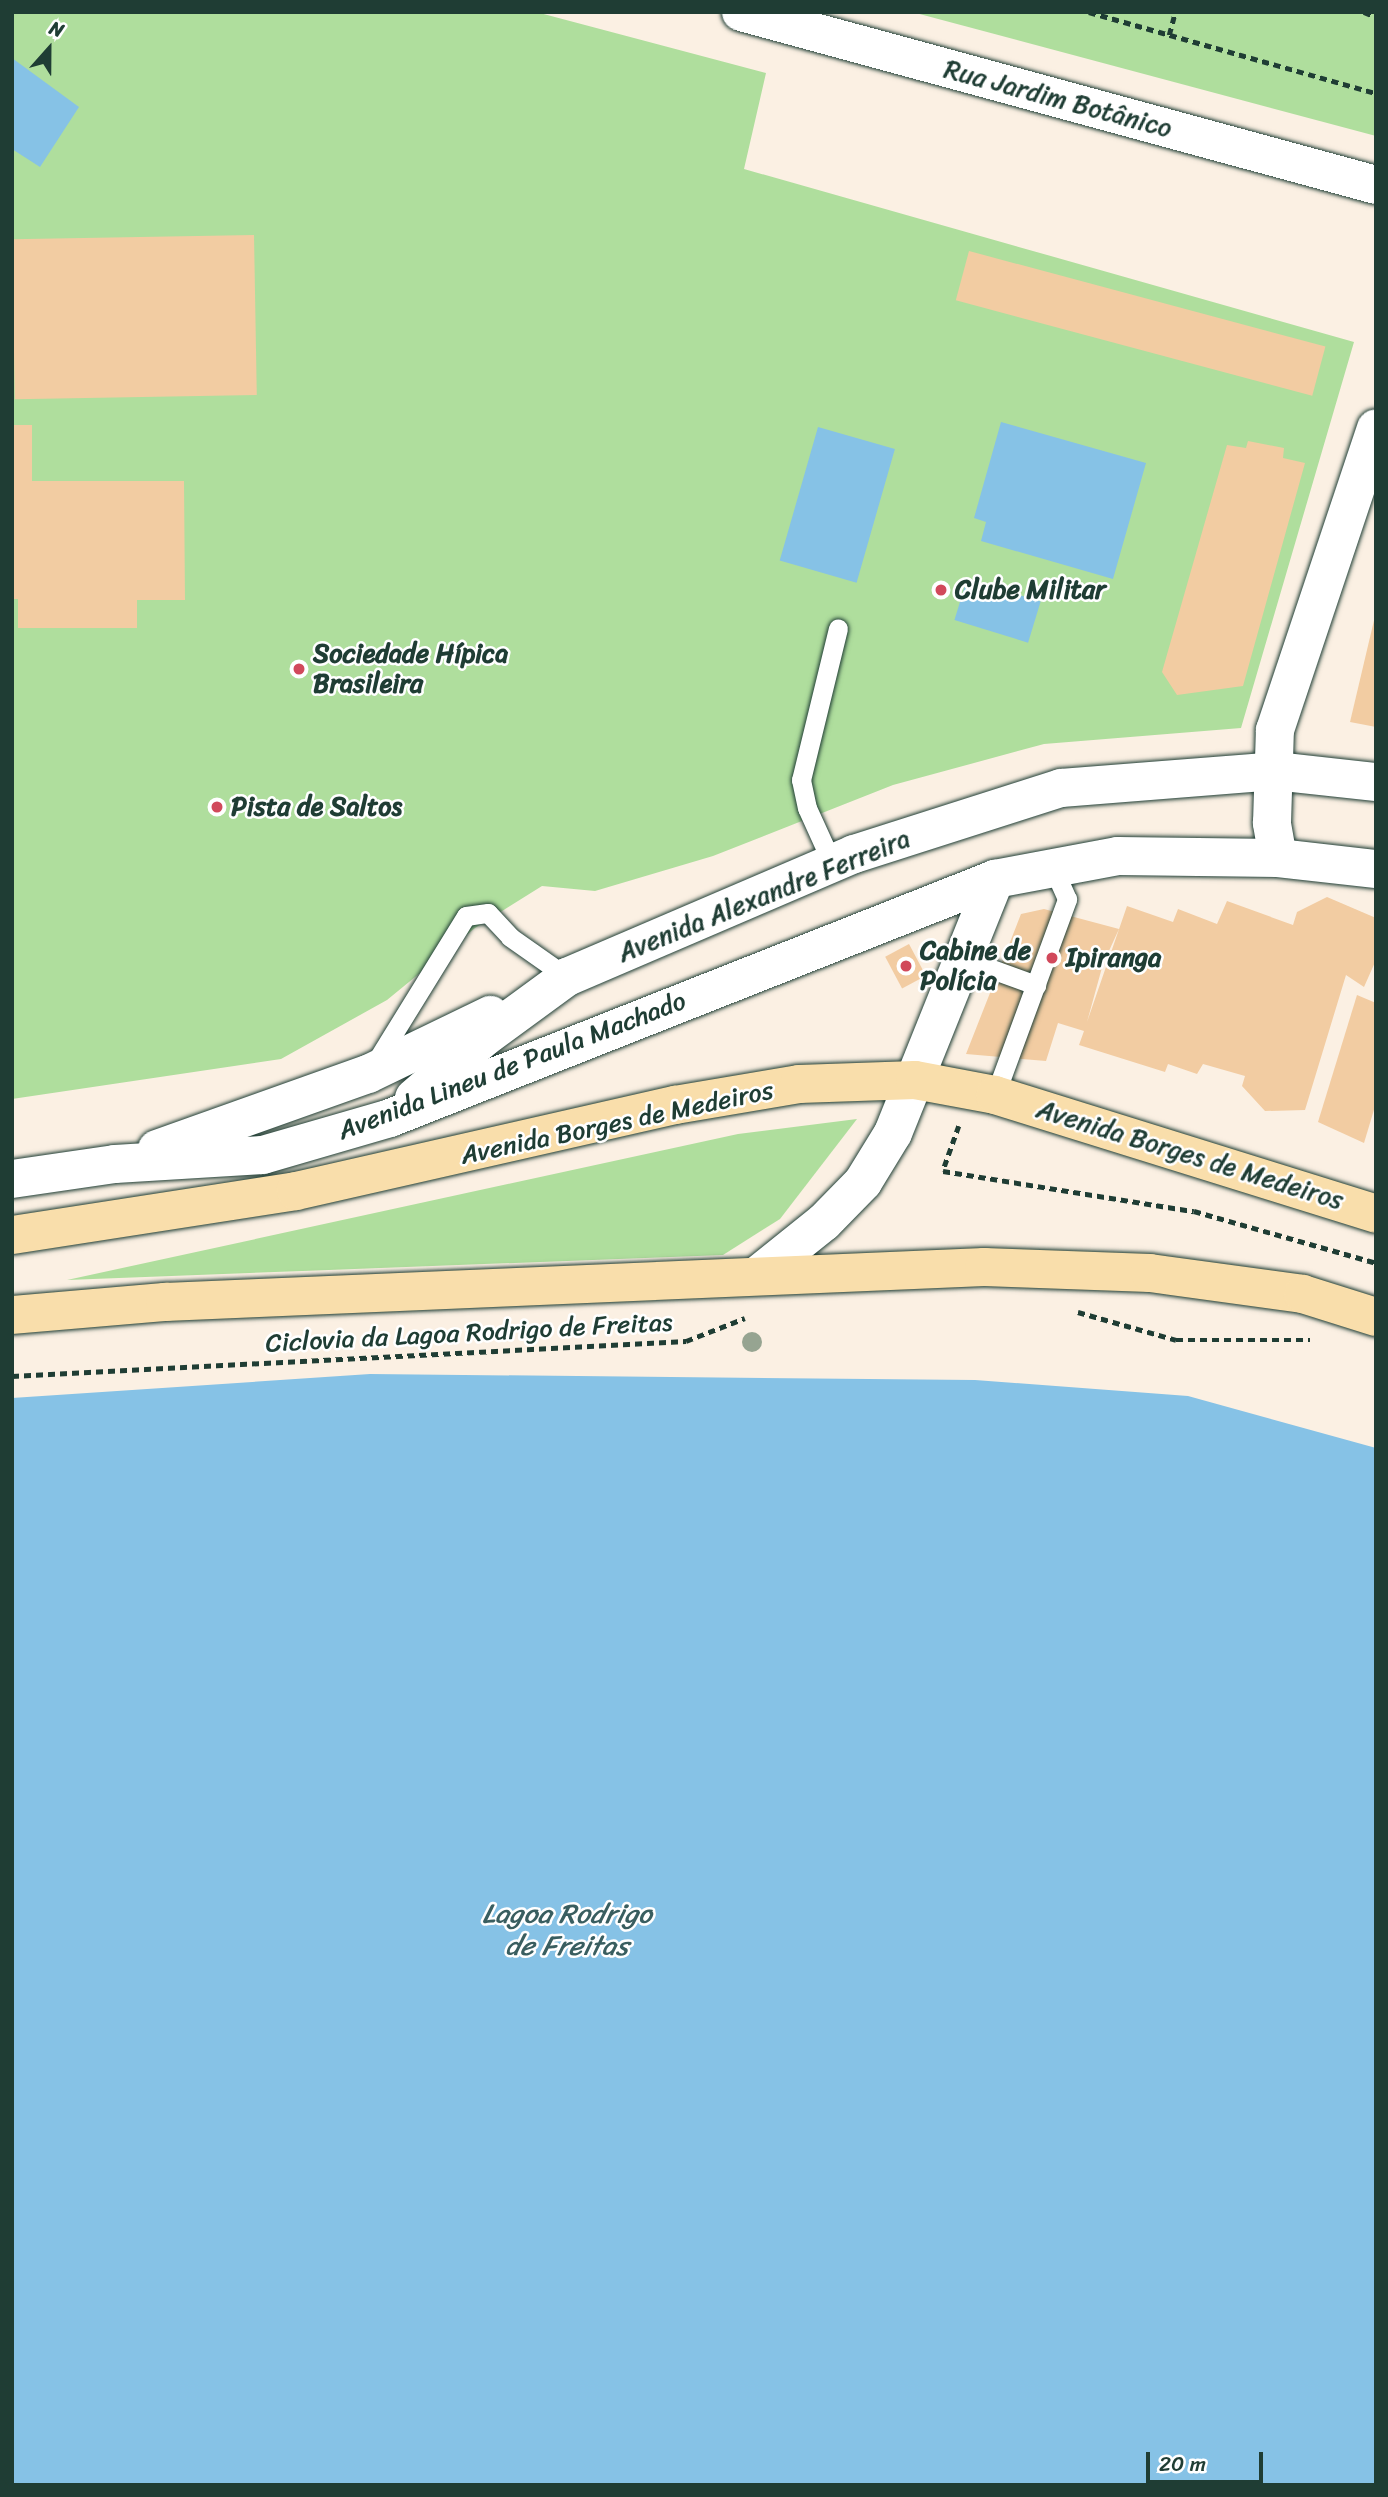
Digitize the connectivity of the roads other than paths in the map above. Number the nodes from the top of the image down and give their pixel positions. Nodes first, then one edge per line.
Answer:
1 (741, 12) edge
2 (1376, 185) edge
3 (1376, 428) edge
4 (838, 628) dead end
5 (1275, 771) junction
6 (1376, 782) edge
7 (1278, 858) junction
8 (832, 863) junction
9 (1053, 868) junction
10 (1376, 869) edge
11 (995, 879) junction
12 (964, 959) junction
13 (567, 977) junction
14 (1036, 985) junction
15 (368, 1074) junction
16 (915, 1080) junction
17 (995, 1095) junction
18 (390, 1118) junction
19 (115, 1164) junction
20 (12, 1178) edge
21 (296, 1191) junction
22 (1376, 1214) edge
23 (12, 1235) edge
24 (759, 1275) junction
25 (12, 1315) edge
26 (1376, 1318) edge

1 - 2 street, Rua Jardim Botânico
3 - 5 street
4 - 8 lane
5 - 6 street, Avenida Alexandre Ferreira
5 - 7 street
5 - 8 street, Avenida Alexandre Ferreira
7 - 9 street
7 - 10 street
8 - 13 street, Avenida Alexandre Ferreira
9 - 11 street
9 - 14 lane
11 - 12 street
11 - 18 street, Avenida Lineu de Paula Machado
12 - 14 lane
12 - 16 street
13 - 15 street, Avenida Alexandre Ferreira
13 - 15 lane
13 - 18 street, Avenida Alexandre Ferreira
14 - 17 lane
15 - 19 street, Avenida Alexandre Ferreira
16 - 17 highway, Avenida Borges de Medeiros
16 - 21 highway, Avenida Borges de Medeiros
16 - 24 street
17 - 22 highway, Avenida Borges de Medeiros
18 - 19 street, Avenida Lineu de Paula Machado
18 - 21 street, Avenida Alexandre Ferreira
19 - 20 street, Avenida Lineu de Paula Machado
21 - 23 highway, Avenida Borges de Medeiros
24 - 25 highway
24 - 26 highway

